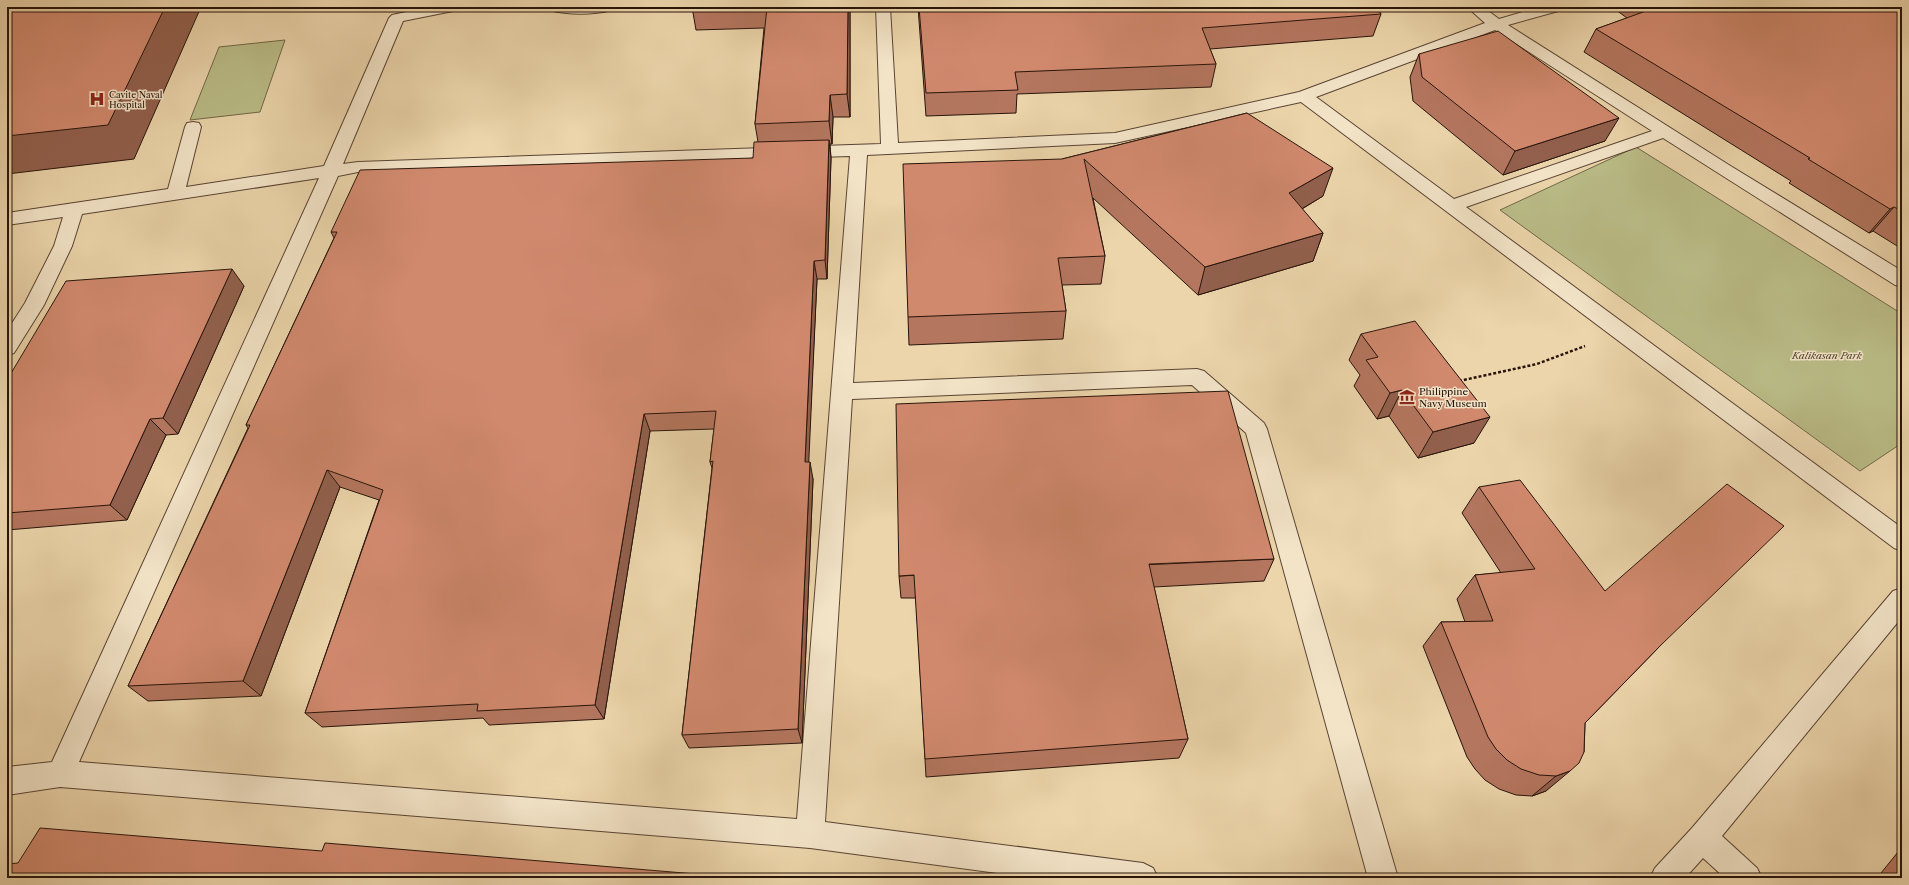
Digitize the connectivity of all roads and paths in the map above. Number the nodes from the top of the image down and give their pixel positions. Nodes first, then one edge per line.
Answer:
1 (453, 7) edge
2 (554, 7) edge
3 (607, 7) edge
4 (883, 7) edge
5 (1474, 7) edge
6 (1557, 7) edge
7 (1496, 24) junction
8 (1304, 96) junction
9 (193, 128) dead end
10 (1665, 132) junction
11 (890, 149) junction
12 (859, 150) junction
13 (331, 171) junction
14 (175, 195) junction
15 (1452, 206) junction
16 (74, 210) junction
17 (7, 219) edge
18 (1902, 280) edge
19 (1622, 332) junction
20 (7, 348) edge
21 (1455, 382) edge
22 (842, 391) junction
23 (1902, 541) edge
24 (1902, 599) edge
25 (60, 774) junction
26 (7, 781) edge
27 (810, 834) junction
28 (1702, 838) junction
29 (1143, 878) edge
30 (1383, 878) edge
31 (1665, 878) edge
32 (1747, 878) edge

1 - 13 street
2 - 3 street
4 - 11 street
5 - 7 street
6 - 7 street
7 - 8 street
7 - 10 street
8 - 11 street
8 - 15 street
9 - 14 street
10 - 15 street
10 - 18 street
11 - 12 street
12 - 13 street
12 - 22 street
13 - 14 street
13 - 25 street
14 - 16 street
15 - 19 street
16 - 17 street
16 - 20 street
19 - 21 path
19 - 23 street
22 - 27 street
22 - 30 street
24 - 28 street
25 - 26 street
25 - 27 street
27 - 29 street
28 - 31 street
28 - 32 street

